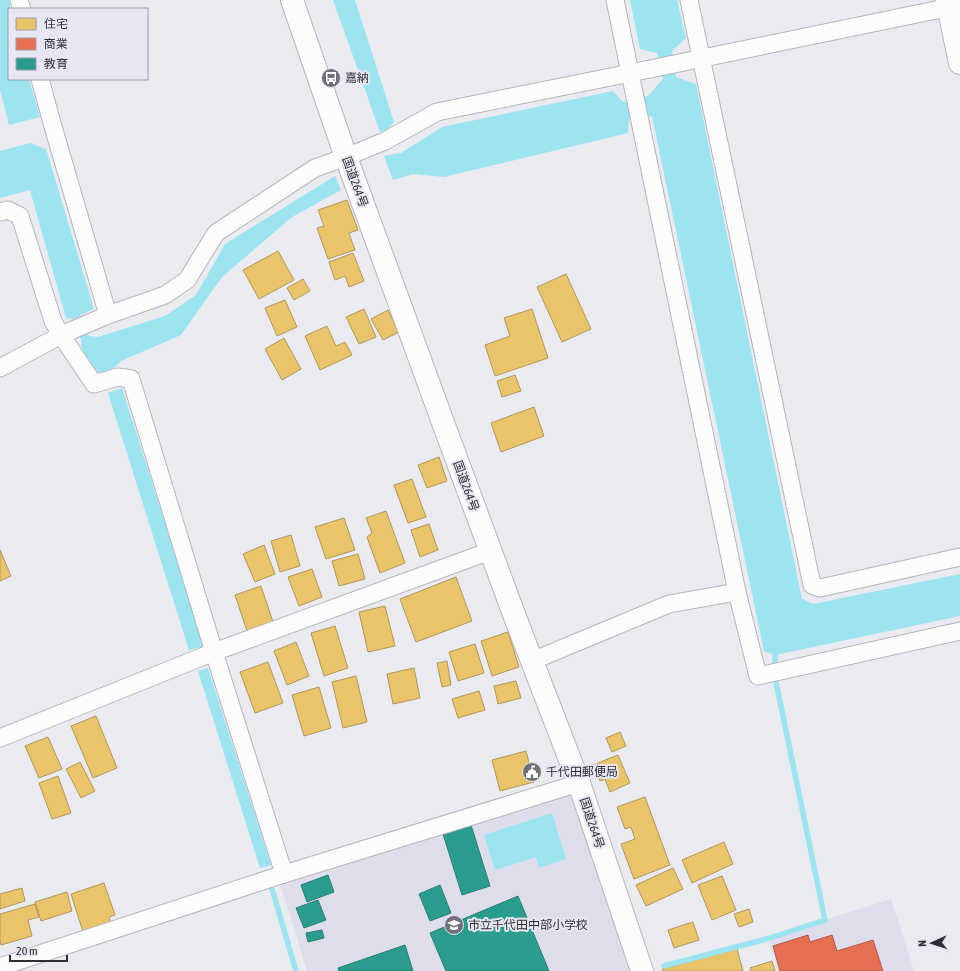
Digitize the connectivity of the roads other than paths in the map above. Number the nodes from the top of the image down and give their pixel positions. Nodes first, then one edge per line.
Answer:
1 (292, 0) edge
2 (615, 0) edge
3 (689, 0) edge
4 (952, 4) edge
5 (702, 58) junction
6 (960, 63) edge
7 (631, 73) junction
8 (40, 80) edge
9 (346, 157) junction
10 (0, 212) edge
11 (108, 316) junction
12 (74, 330) junction
13 (0, 368) edge
14 (490, 550) junction
15 (960, 557) edge
16 (736, 592) junction
17 (960, 631) edge
18 (214, 652) junction
19 (532, 661) junction
20 (0, 738) edge
21 (579, 783) junction
22 (284, 874) junction
23 (0, 967) edge
24 (642, 971) edge

1 - 9 main road, 国道264号
2 - 7 street
3 - 5 street
4 - 5 street
4 - 6 main road
5 - 7 street
5 - 15 street
7 - 9 street
7 - 16 street
8 - 11 street
9 - 11 street
9 - 14 main road, 国道264号
10 - 12 street
11 - 12 street
12 - 13 street
12 - 18 street
14 - 18 street
14 - 19 main road, 国道264号
16 - 17 street
16 - 19 street
18 - 20 street
18 - 22 street
19 - 21 main road, 国道264号
21 - 22 street
21 - 24 main road, 国道264号
22 - 23 street

